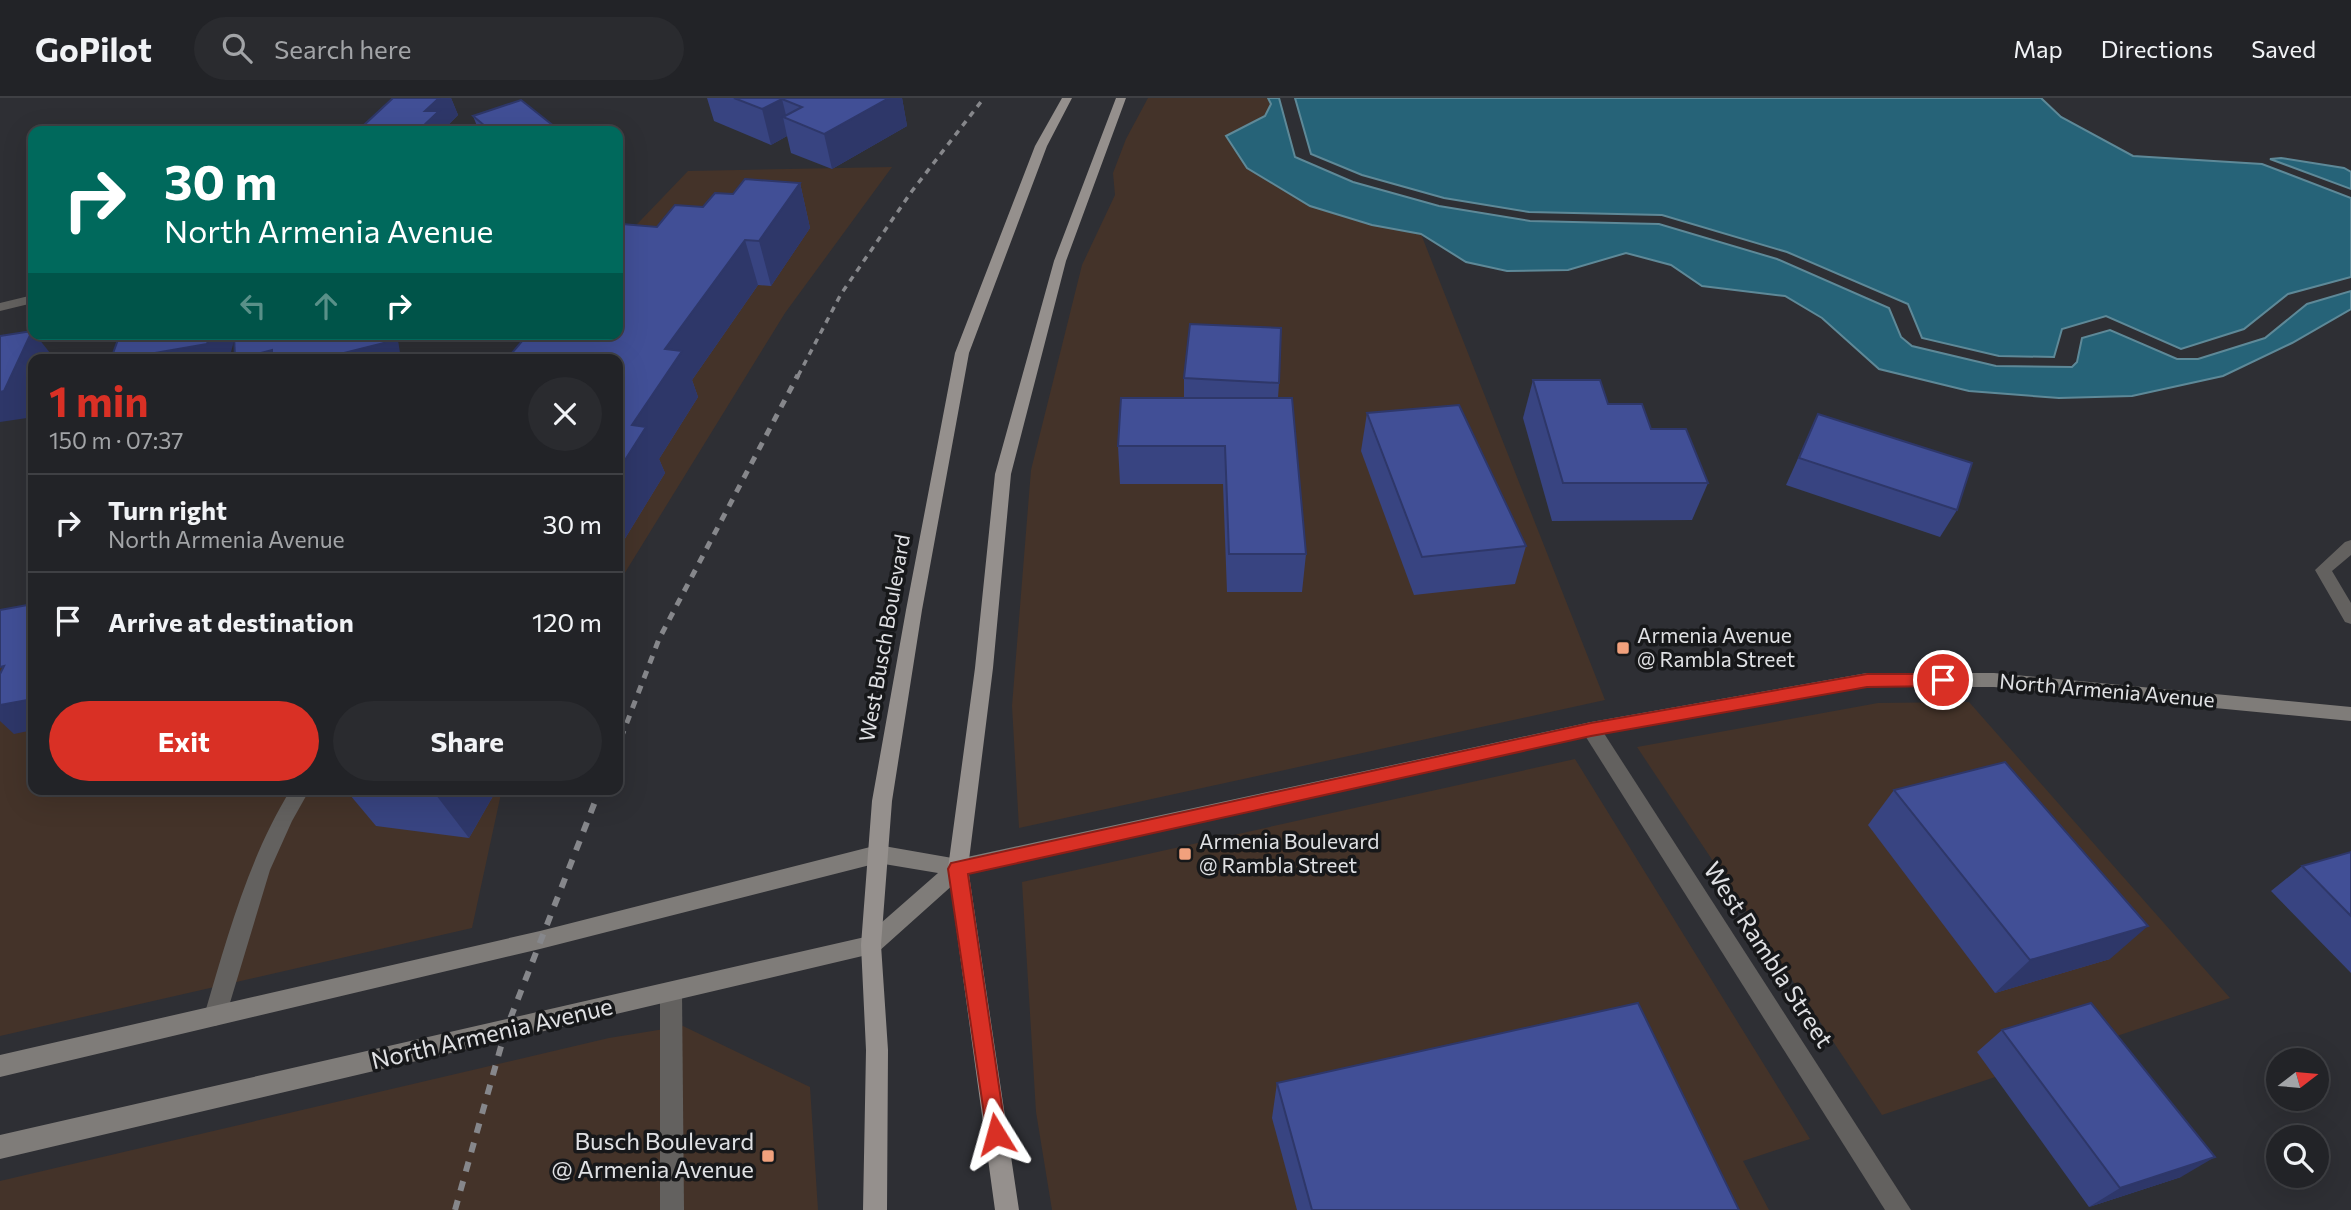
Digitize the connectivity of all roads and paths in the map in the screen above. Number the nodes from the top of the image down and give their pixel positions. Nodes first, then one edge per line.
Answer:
1 (1068, 98) edge
2 (1122, 98) edge
3 (28, 300) edge
4 (0, 307) edge
5 (2351, 546) edge
6 (2351, 618) edge
7 (2351, 713) edge
8 (1591, 729) junction
9 (297, 795) edge
10 (878, 854) junction
11 (958, 869) junction
12 (871, 945) junction
13 (671, 992) junction
14 (215, 1016) junction
15 (0, 1066) edge
16 (0, 1147) edge
17 (672, 1210) edge
18 (875, 1210) edge
19 (1007, 1210) edge
20 (1899, 1210) edge

1 - 10 main road, West Busch Boulevard
2 - 11 main road
3 - 4 street
5 - 6 street
7 - 8 main road, North Armenia Avenue
8 - 11 main road, North Armenia Avenue
8 - 20 street, West Rambla Street
9 - 14 street
10 - 11 main road, North Armenia Avenue
10 - 12 main road, West Busch Boulevard
10 - 14 main road, North Armenia Avenue
11 - 12 main road, North Armenia Avenue
11 - 19 main road
12 - 13 main road, North Armenia Avenue
12 - 18 main road, West Busch Boulevard
13 - 16 main road, North Armenia Avenue
13 - 17 street
14 - 15 main road, North Armenia Avenue

